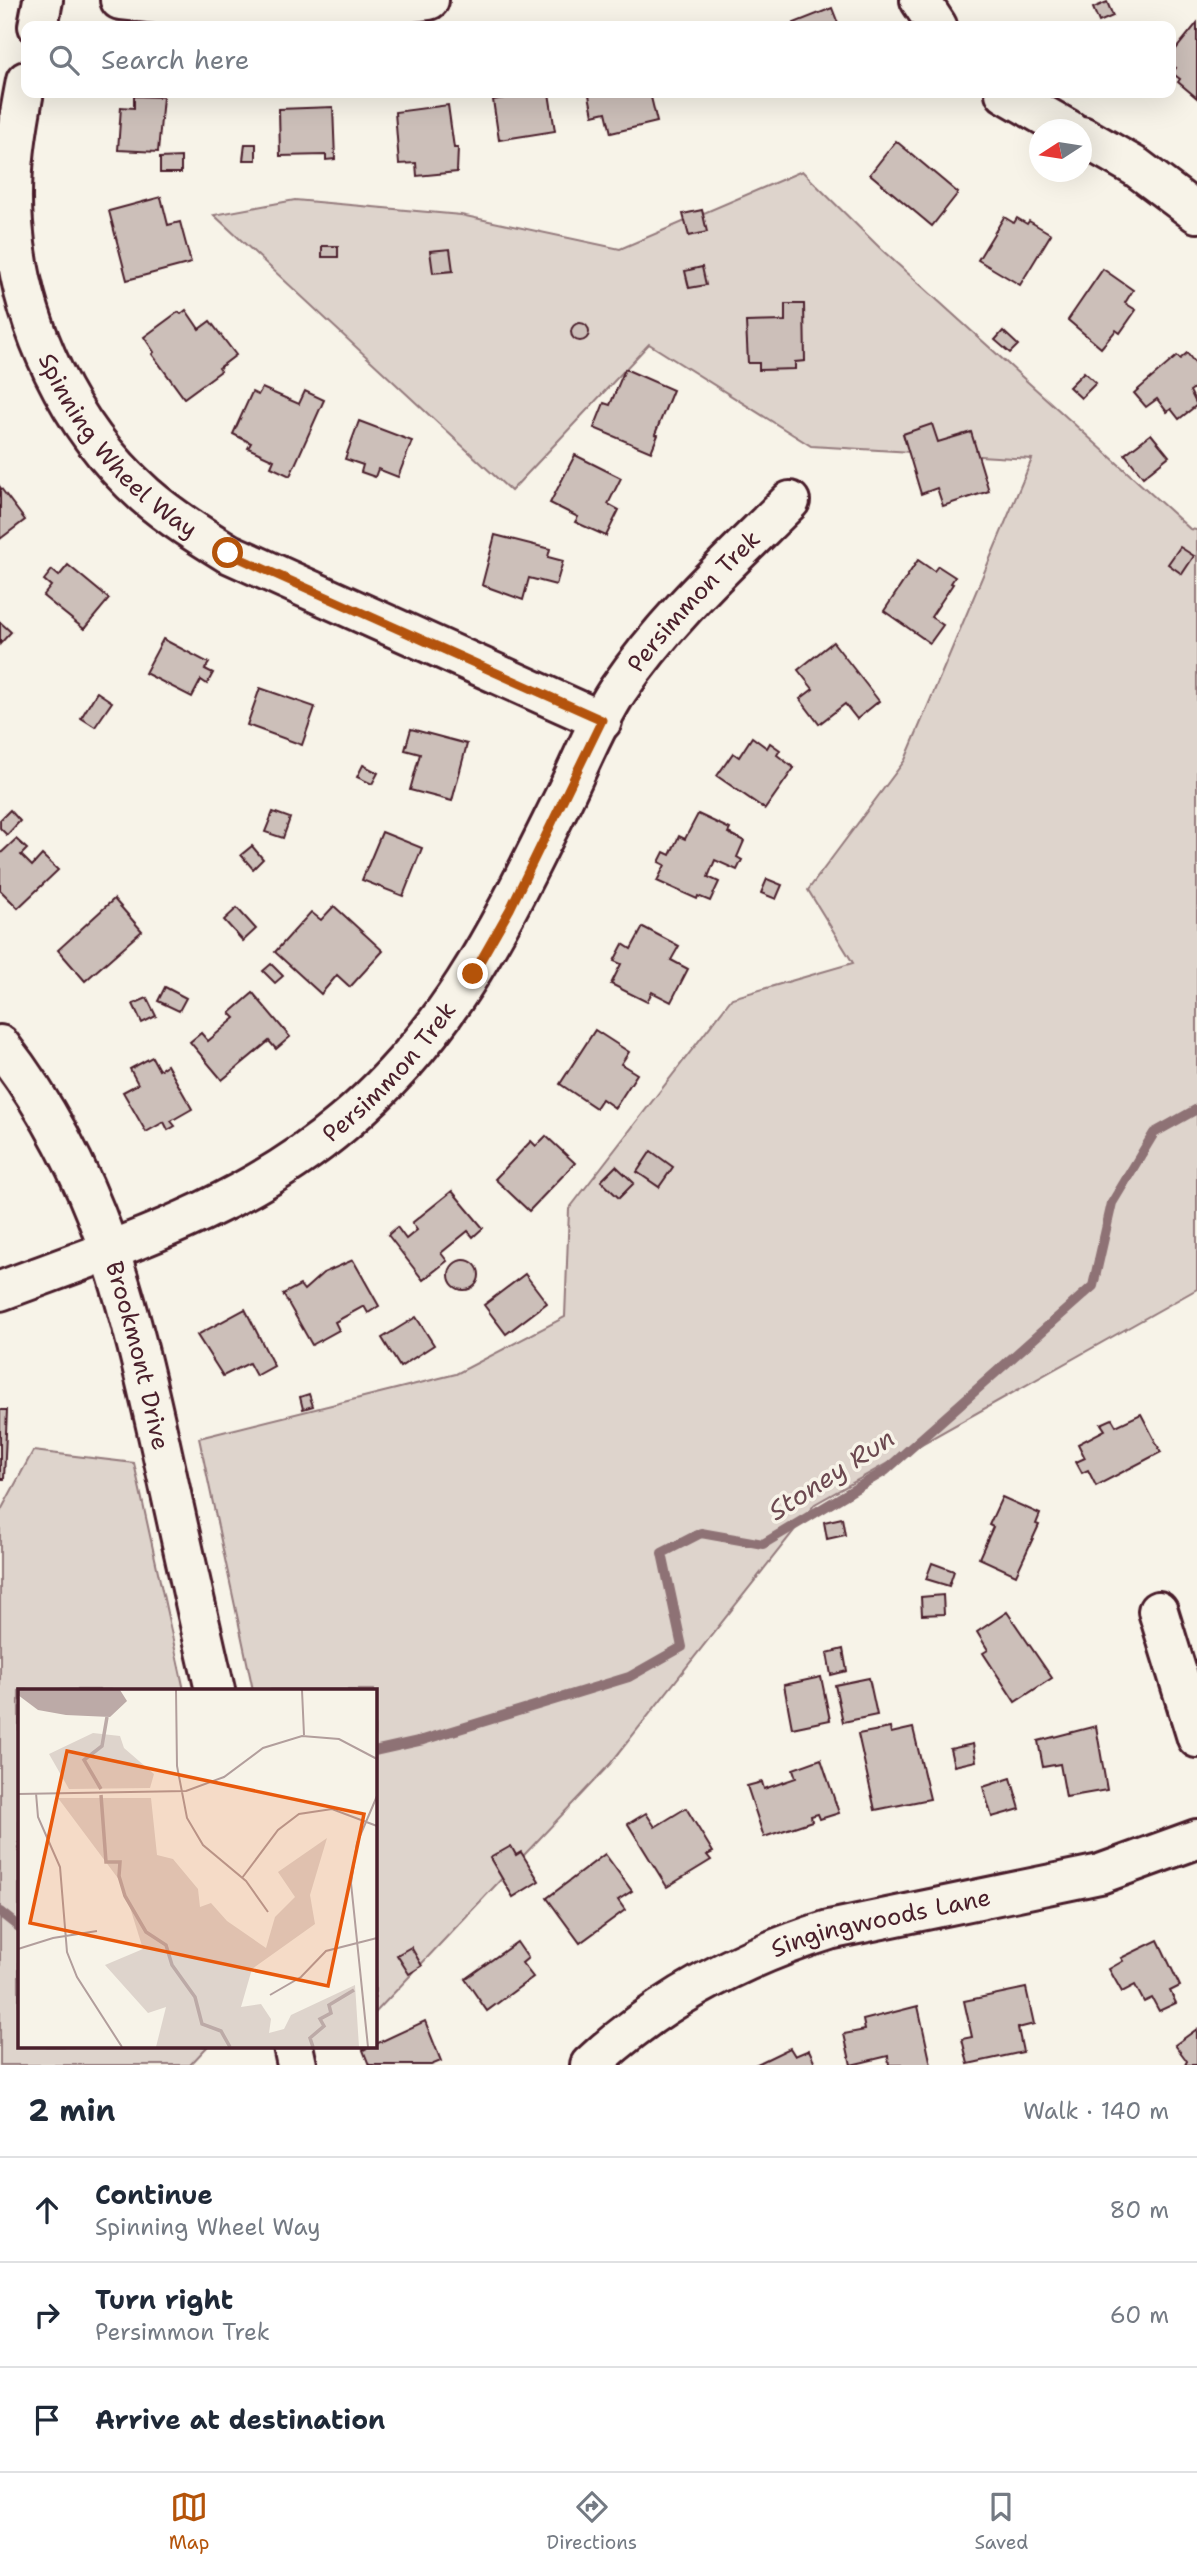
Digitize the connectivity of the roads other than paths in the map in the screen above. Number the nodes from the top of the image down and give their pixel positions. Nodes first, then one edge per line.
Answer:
1 (43, 0) edge
2 (120, 0) edge
3 (429, 0) edge
4 (920, 0) edge
5 (38, 21) edge
6 (934, 21) edge
7 (23, 98) edge
8 (1014, 98) edge
9 (1050, 119) edge
10 (1092, 142) edge
11 (1197, 213) edge
12 (790, 501) dead end
13 (602, 720) junction
14 (0, 1045) edge
15 (110, 1249) junction
16 (0, 1291) edge
17 (1158, 1611) dead end
18 (215, 1689) edge
19 (1197, 1738) edge
20 (1197, 1839) edge
21 (590, 2065) edge

1 - 5 street
2 - 3 street
4 - 6 street
7 - 13 street, Spinning Wheel Way
8 - 9 street
10 - 11 street
12 - 13 street, Persimmon Trek
13 - 15 street, Persimmon Trek
14 - 15 street, Brookmont Drive
15 - 16 street, Persimmon Trek
15 - 18 street, Brookmont Drive
17 - 19 street
20 - 21 street, Singingwoods Lane

